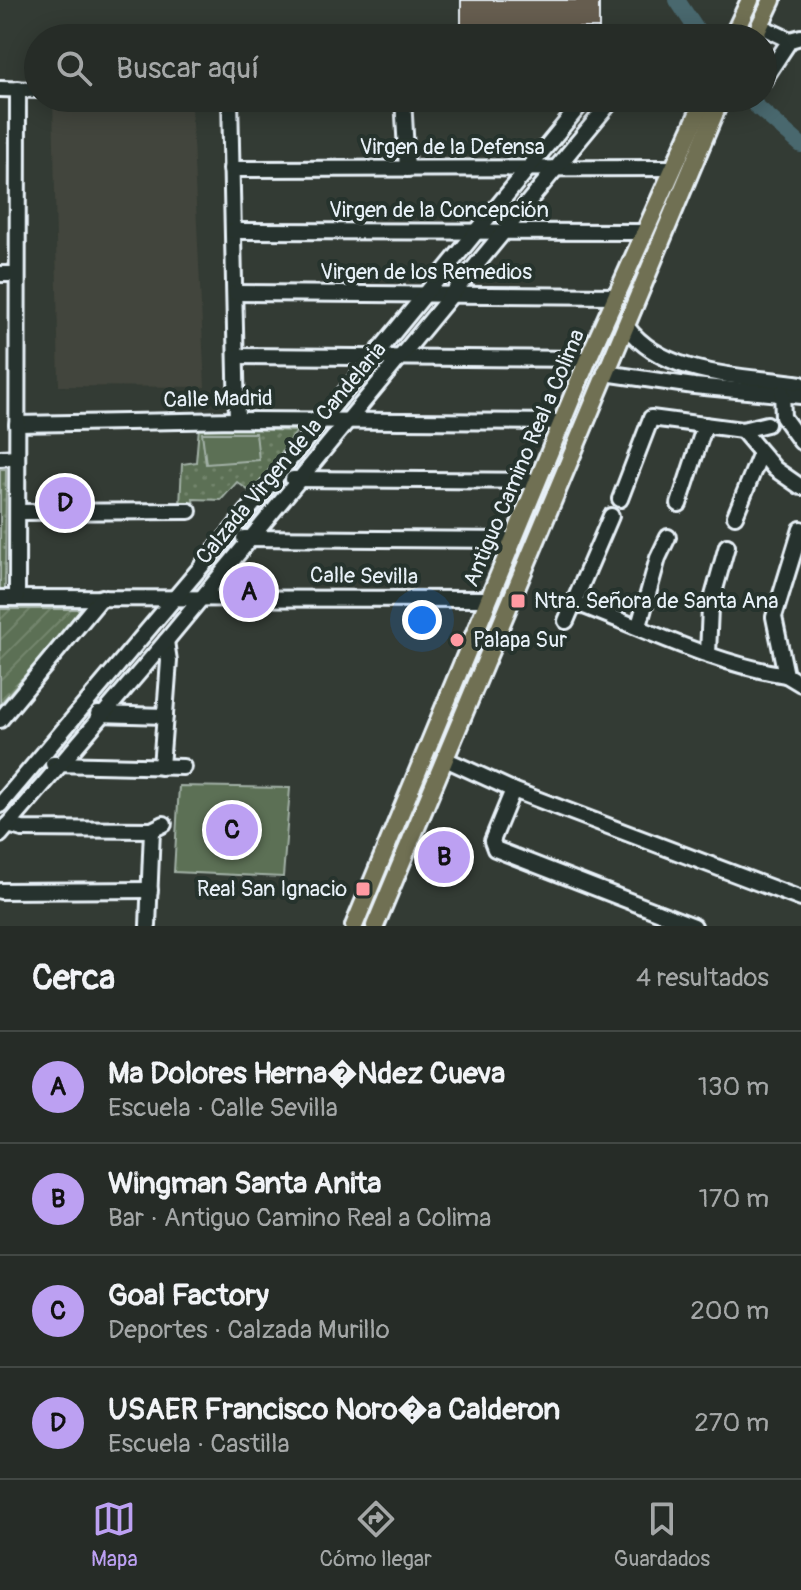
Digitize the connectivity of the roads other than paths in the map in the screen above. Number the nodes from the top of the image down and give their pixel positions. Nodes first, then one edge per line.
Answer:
1 (750, 0) edge
2 (772, 0) edge
3 (739, 24) edge
4 (761, 24) edge
5 (796, 39) edge
6 (777, 63) edge
7 (0, 89) edge
8 (18, 89) junction
9 (24, 89) edge
10 (230, 112) edge
11 (404, 112) edge
12 (575, 112) edge
13 (602, 112) edge
14 (699, 112) edge
15 (715, 112) edge
16 (723, 112) edge
17 (673, 168) junction
18 (231, 169) junction
19 (407, 169) junction
20 (555, 169) junction
21 (527, 170) junction
22 (680, 198) junction
23 (233, 231) junction
24 (480, 231) junction
25 (645, 232) junction
26 (502, 233) junction
27 (0, 274) edge
28 (16, 274) junction
29 (235, 293) junction
30 (426, 294) junction
31 (452, 294) junction
32 (617, 296) junction
33 (627, 327) junction
34 (236, 356) junction
35 (398, 357) junction
36 (372, 358) junction
37 (588, 359) junction
38 (605, 373) junction
39 (731, 373) junction
40 (801, 384) edge
41 (730, 389) junction
42 (782, 392) junction
43 (801, 396) edge
44 (237, 420) junction
45 (320, 420) junction
46 (347, 420) junction
47 (564, 422) junction
48 (17, 424) junction
49 (767, 424) dead end
50 (705, 425) junction
51 (742, 430) junction
52 (801, 442) edge
53 (760, 455) junction
54 (17, 457) junction
55 (0, 458) edge
56 (276, 476) junction
57 (298, 479) junction
58 (537, 481) junction
59 (801, 487) edge
60 (620, 499) dead end
61 (679, 504) dead end
62 (189, 511) dead end
63 (19, 512) junction
64 (611, 516) dead end
65 (735, 516) dead end
66 (801, 529) edge
67 (228, 535) junction
68 (668, 537) dead end
69 (250, 539) junction
70 (512, 540) junction
71 (727, 546) dead end
72 (174, 596) junction
73 (102, 597) junction
74 (200, 597) junction
75 (0, 598) edge
76 (17, 598) junction
77 (488, 599) junction
78 (576, 603) junction
79 (566, 621) dead end
80 (639, 626) junction
81 (166, 641) junction
82 (708, 654) junction
83 (786, 675) junction
84 (801, 684) edge
85 (85, 703) junction
86 (100, 715) junction
87 (165, 716) junction
88 (0, 720) edge
89 (41, 755) junction
90 (445, 759) junction
91 (56, 767) junction
92 (161, 767) junction
93 (183, 767) dead end
94 (513, 790) junction
95 (0, 805) edge
96 (4, 830) edge
97 (150, 890) junction
98 (0, 891) edge
99 (801, 899) edge
100 (148, 926) edge
101 (354, 926) edge
102 (375, 926) edge
103 (694, 926) edge

1 - 3 main road
2 - 4 main road
5 - 6 street
7 - 8 street
8 - 9 street
8 - 28 street
10 - 18 street
11 - 19 street
12 - 21 street, Calzada Virgen de la Candelaria
13 - 20 street, Calzada Virgen de la Candelaria
14 - 17 main road, Antiguo Camino Real a Colima
15 - 22 main road, Antiguo Camino Real a Colima
16 - 22 main road
17 - 20 street, Virgen de la Defensa
17 - 25 main road, Antiguo Camino Real a Colima
18 - 19 street, Virgen de la Defensa
18 - 23 street
19 - 21 street, Virgen de la Defensa
20 - 21 street, Virgen de la Defensa
20 - 26 street, Calzada Virgen de la Candelaria
21 - 24 street, Calzada Virgen de la Candelaria
22 - 33 main road, Antiguo Camino Real a Colima
23 - 24 street, Virgen de la Concepción
23 - 29 street
24 - 26 street, Virgen de la Concepción
24 - 30 street, Calzada Virgen de la Candelaria
25 - 26 street, Virgen de la Concepción
25 - 32 main road, Antiguo Camino Real a Colima
26 - 31 street, Calzada Virgen de la Candelaria
27 - 28 street
28 - 48 street
29 - 30 street, Virgen de los Remedios
29 - 34 street
30 - 31 street, Virgen de los Remedios
30 - 36 street, Calzada Virgen de la Candelaria
31 - 32 street, Virgen de los Remedios
31 - 35 street, Calzada Virgen de la Candelaria
32 - 37 main road, Antiguo Camino Real a Colima
33 - 38 main road, Antiguo Camino Real a Colima
33 - 39 street
34 - 36 street
34 - 44 street
35 - 36 street
35 - 37 street
35 - 46 street, Calzada Virgen de la Candelaria
36 - 45 street, Calzada Virgen de la Candelaria
37 - 47 main road, Antiguo Camino Real a Colima
38 - 41 street
38 - 90 main road, Antiguo Camino Real a Colima
39 - 40 street
39 - 41 street
41 - 42 street
42 - 43 street
42 - 52 street
44 - 45 street, Calle Madrid
44 - 48 street, Calle Madrid
45 - 46 street, Calle Madrid
45 - 56 street, Calzada Virgen de la Candelaria
46 - 47 street, Calle Madrid
46 - 57 street, Calzada Virgen de la Candelaria
47 - 58 main road, Antiguo Camino Real a Colima
48 - 54 street
49 - 51 street
50 - 51 street
50 - 60 street
50 - 61 street
51 - 53 street
53 - 59 street
53 - 65 street
54 - 55 street
54 - 63 street
56 - 57 street
56 - 67 street, Calzada Virgen de la Candelaria
57 - 58 street
57 - 69 street, Calzada Virgen de la Candelaria
58 - 70 main road, Antiguo Camino Real a Colima
62 - 63 street
63 - 76 street
64 - 78 street
66 - 83 street
67 - 69 street
67 - 72 street, Calzada Virgen de la Candelaria
68 - 80 street
69 - 70 street
69 - 74 street, Calzada Virgen de la Candelaria
70 - 77 main road, Antiguo Camino Real a Colima
71 - 82 street
72 - 73 street, Calle Sevilla
72 - 74 street, Calle Sevilla
72 - 85 street, Calzada Virgen de la Candelaria
73 - 76 street, Calle Sevilla
73 - 88 street
74 - 77 street, Calle Sevilla
74 - 81 street, Calzada Virgen de la Candelaria
75 - 76 street, Calle Sevilla
77 - 101 main road, Antiguo Camino Real a Colima
78 - 79 street
78 - 80 street
80 - 82 street
81 - 86 street, Calzada Virgen de la Candelaria
81 - 87 street
82 - 83 street
83 - 84 street
85 - 86 street
85 - 89 street, Calzada Virgen de la Candelaria
86 - 87 street
86 - 91 street, Calzada Virgen de la Candelaria
87 - 92 street
89 - 91 street
89 - 95 street, Calzada Virgen de la Candelaria
90 - 94 street
90 - 102 main road, Antiguo Camino Real a Colima
91 - 92 street
91 - 96 street, Calzada Virgen de la Candelaria
92 - 93 street
94 - 99 street
94 - 103 street
96 - 97 street
97 - 98 street
97 - 100 street

